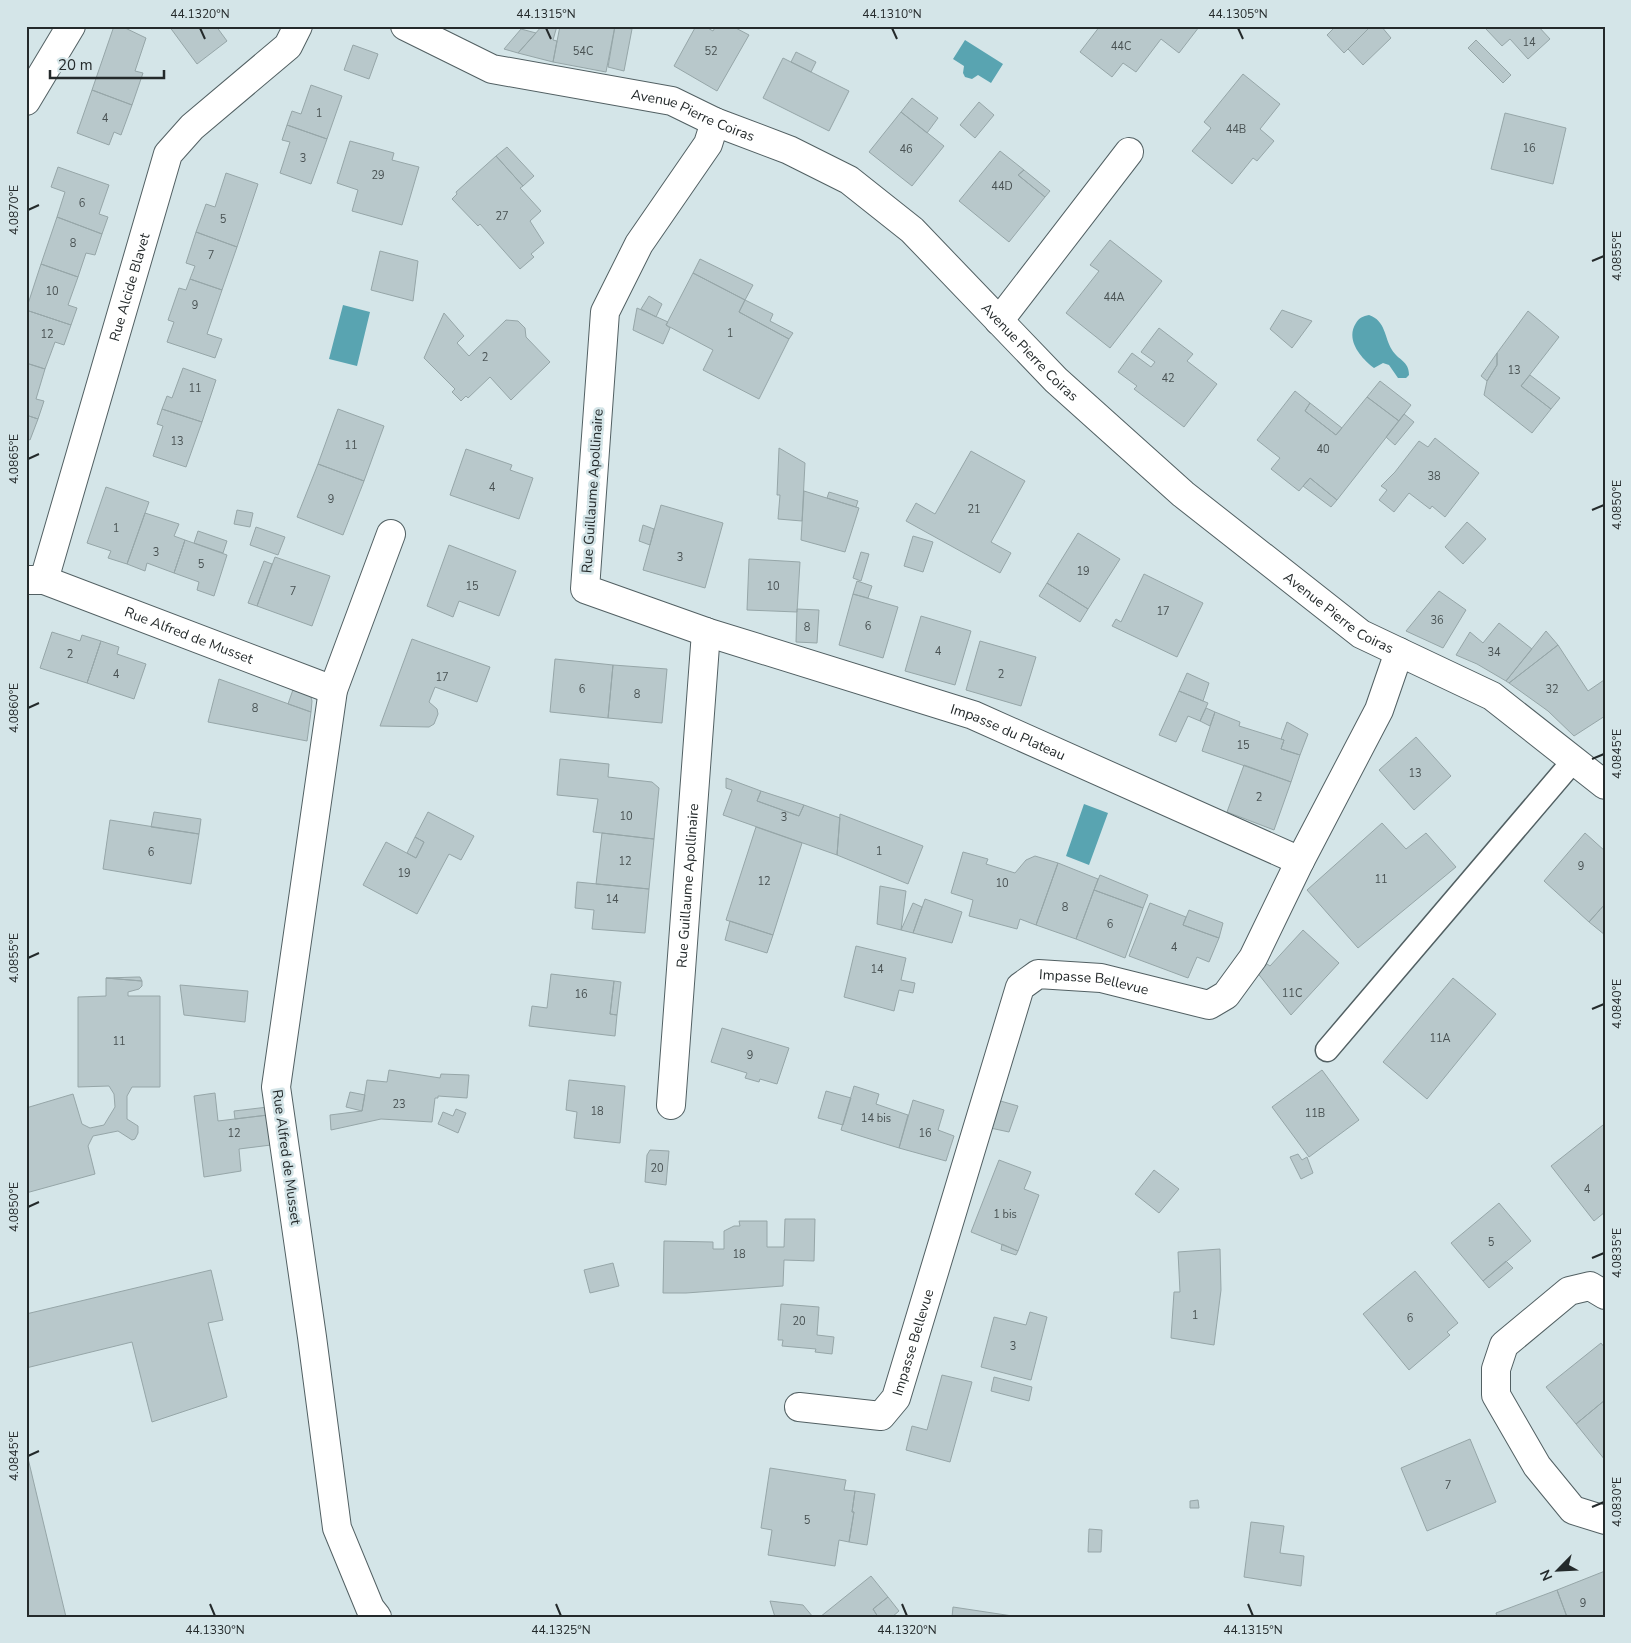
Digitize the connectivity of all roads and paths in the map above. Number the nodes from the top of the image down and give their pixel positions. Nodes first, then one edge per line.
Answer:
1 (71, 26) edge
2 (298, 26) edge
3 (405, 26) edge
4 (26, 100) edge
5 (715, 122) junction
6 (1129, 152) dead end
7 (999, 321) junction
8 (391, 534) dead end
9 (35, 580) edge
10 (706, 632) junction
11 (1399, 652) junction
12 (333, 690) junction
13 (1574, 760) junction
14 (1605, 785) edge
15 (1300, 861) junction
16 (1327, 1050) dead end
17 (671, 1105) dead end
18 (1605, 1295) edge
19 (799, 1406) dead end
20 (1605, 1520) edge
21 (377, 1617) edge

1 - 4 street
2 - 9 street, Rue Alcide Blavet
3 - 5 street, Avenue Pierre Coiras
5 - 7 street, Avenue Pierre Coiras
5 - 10 street, Rue Guillaume Apollinaire
6 - 7 street
7 - 11 street, Avenue Pierre Coiras
8 - 12 street, Rue Alfred de Musset
9 - 12 street, Rue Alfred de Musset
10 - 15 street, Impasse du Plateau
10 - 17 street, Rue Guillaume Apollinaire
11 - 13 street, Avenue Pierre Coiras
11 - 15 street, Impasse Bellevue
12 - 21 street, Rue Alfred de Musset
13 - 14 street, Avenue Pierre Coiras
13 - 16 lane
15 - 19 street, Impasse Bellevue
18 - 20 street

